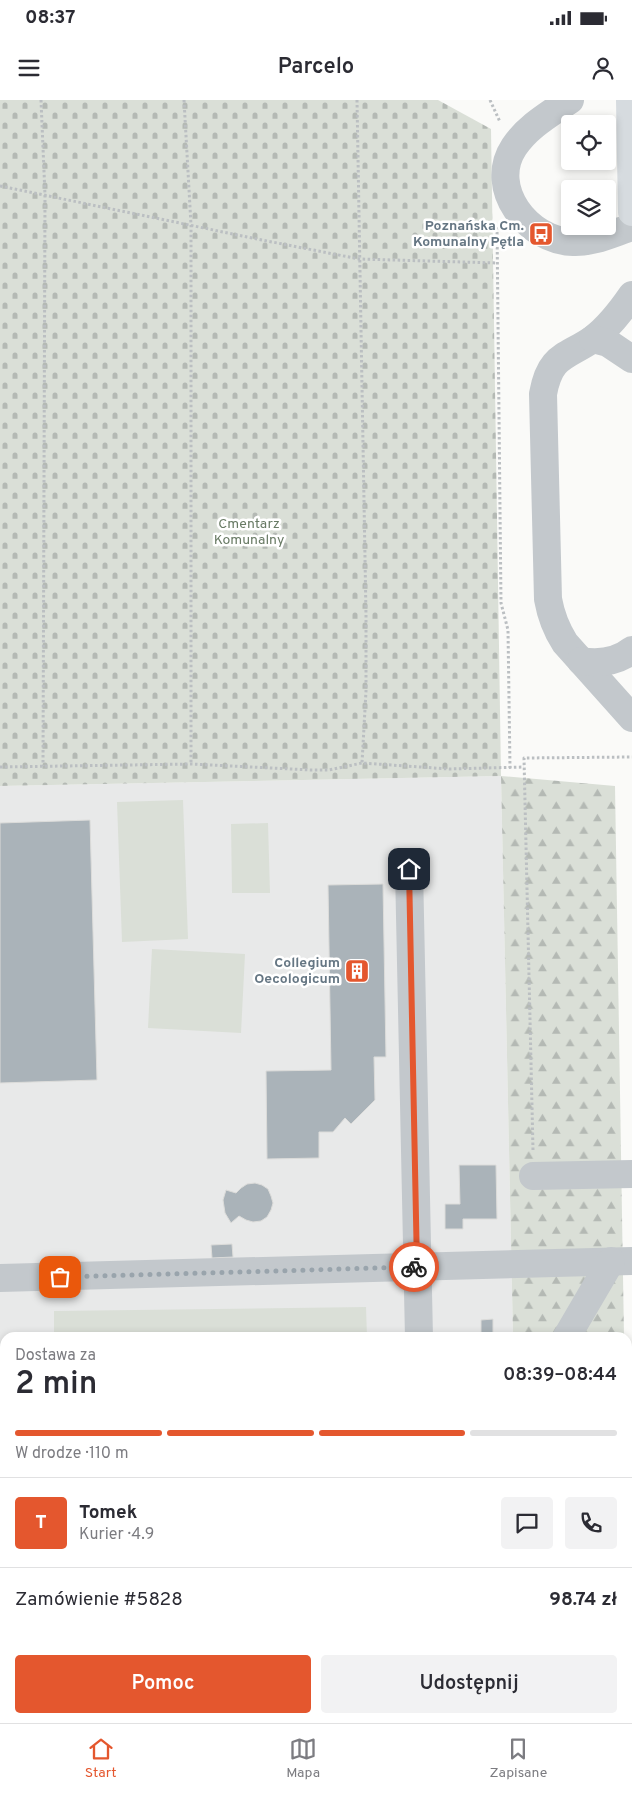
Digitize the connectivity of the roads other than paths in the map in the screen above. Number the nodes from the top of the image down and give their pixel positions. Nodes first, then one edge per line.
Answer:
1 (570, 100) edge
2 (630, 100) edge
3 (632, 212) edge
4 (632, 227) edge
5 (632, 295) edge
6 (593, 339) junction
7 (632, 359) edge
8 (632, 650) edge
9 (581, 661) junction
10 (632, 718) edge
11 (409, 869) dead end
12 (632, 1174) edge
13 (533, 1176) road end
14 (621, 1261) edge
15 (417, 1267) junction
16 (0, 1278) edge
17 (419, 1332) edge
18 (570, 1332) edge

1 - 4 lane
2 - 3 main road
5 - 6 lane
6 - 7 lane
6 - 9 lane
8 - 9 lane
9 - 10 lane
11 - 15 lane
12 - 13 lane
14 - 15 lane
14 - 18 lane
15 - 16 lane
15 - 17 lane

